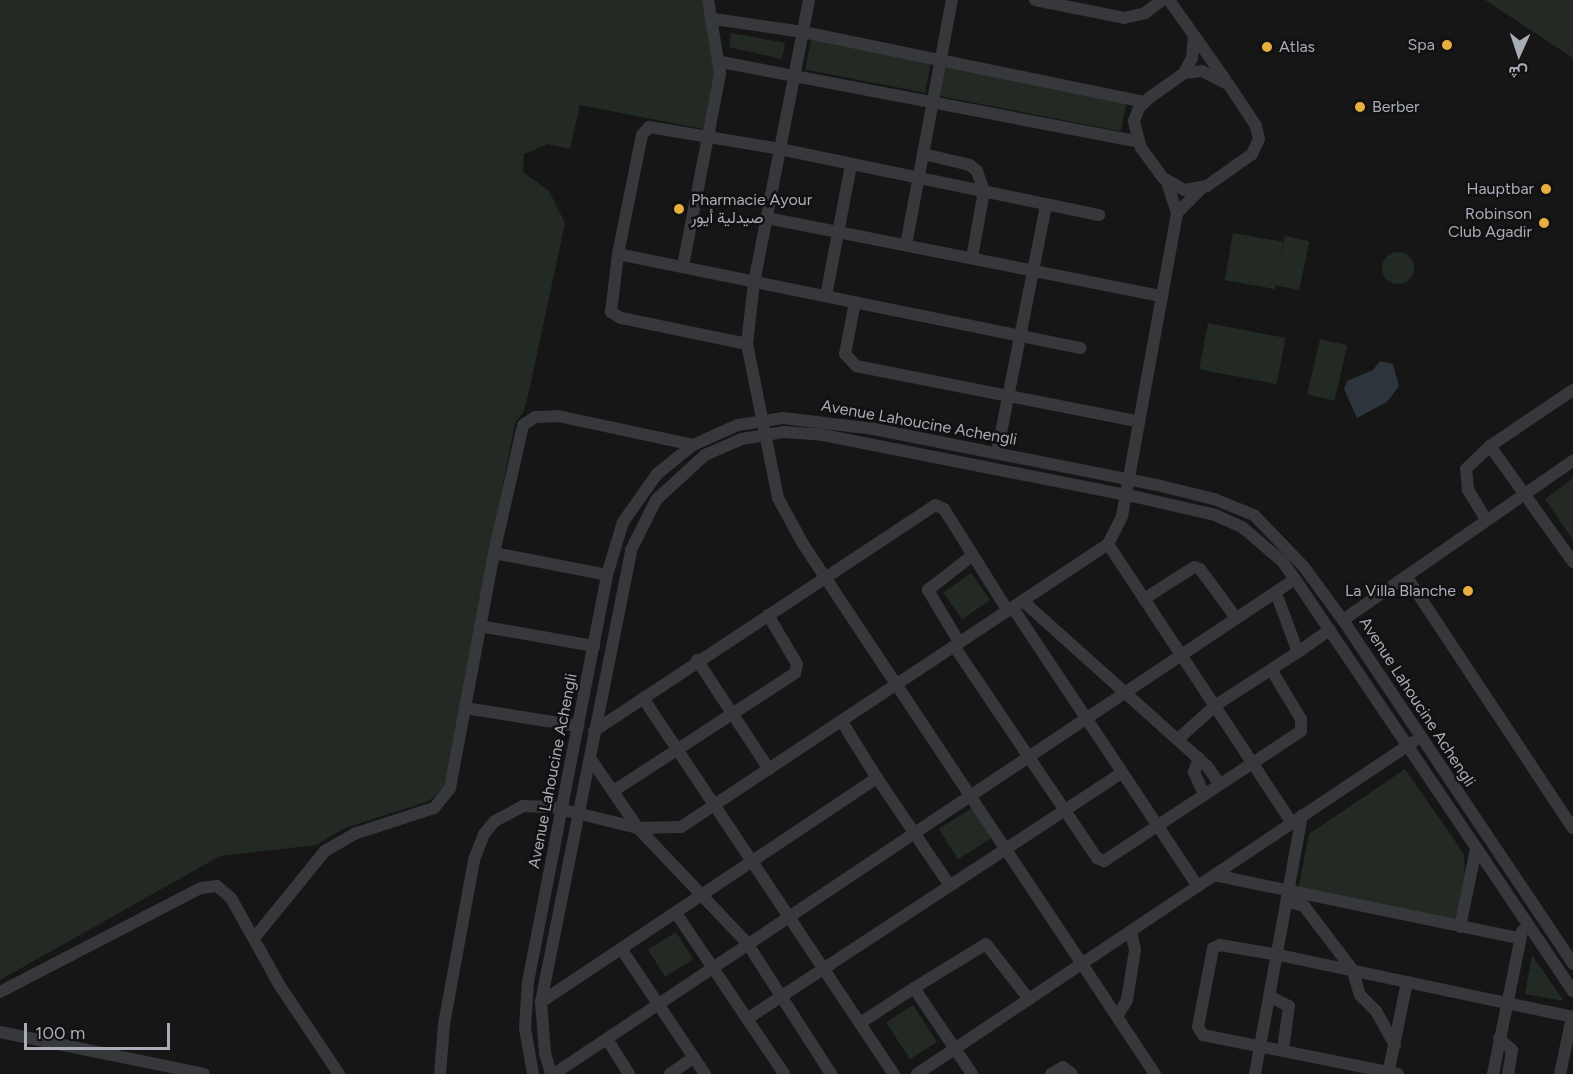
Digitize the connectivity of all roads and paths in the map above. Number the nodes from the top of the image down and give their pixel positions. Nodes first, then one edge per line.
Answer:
1 (708, 0) edge
2 (809, 0) edge
3 (952, 0) edge
4 (1035, 0) edge
5 (1162, 0) edge
6 (1169, 0) edge
7 (714, 19) junction
8 (803, 32) junction
9 (1194, 37) junction
10 (941, 60) junction
11 (721, 62) junction
12 (1184, 73) junction
13 (795, 76) junction
14 (1229, 85) junction
15 (933, 102) junction
16 (1144, 102) junction
17 (708, 137) junction
18 (1137, 141) junction
19 (780, 149) junction
20 (923, 154) junction
21 (851, 165) junction
22 (919, 178) junction
23 (1167, 182) junction
24 (1201, 189) junction
25 (984, 191) junction
26 (1046, 205) junction
27 (1177, 213) junction
28 (1100, 215) dead end
29 (767, 218) junction
30 (839, 232) junction
31 (906, 245) junction
32 (618, 254) junction
33 (972, 258) junction
34 (683, 266) junction
35 (1032, 270) junction
36 (754, 282) junction
37 (826, 296) junction
38 (1162, 296) junction
39 (855, 302) junction
40 (1021, 334) junction
41 (747, 344) junction
42 (1081, 348) dead end
43 (1573, 390) edge
44 (1008, 394) junction
45 (760, 421) junction
46 (1137, 421) junction
47 (763, 435) junction
48 (693, 445) junction
49 (1490, 446) junction
50 (996, 453) junction
51 (1573, 461) edge
52 (1127, 479) junction
53 (1524, 492) junction
54 (1124, 495) junction
55 (1485, 518) junction
56 (1108, 544) junction
57 (494, 553) junction
58 (973, 555) junction
59 (1573, 562) edge
60 (607, 575) junction
61 (1406, 576) junction
62 (825, 577) junction
63 (1295, 579) junction
64 (1276, 593) junction
65 (1144, 599) junction
66 (1015, 607) junction
67 (768, 615) junction
68 (1236, 618) junction
69 (1343, 620) junction
70 (480, 626) junction
71 (1330, 630) junction
72 (957, 644) junction
73 (594, 646) junction
74 (1298, 652) junction
75 (1181, 654) junction
76 (697, 660) junction
77 (1272, 671) junction
78 (898, 685) junction
79 (1126, 691) junction
80 (643, 698) junction
81 (1216, 705) junction
82 (465, 708) junction
83 (734, 713) junction
84 (1086, 717) junction
85 (842, 722) junction
86 (579, 726) junction
87 (594, 730) junction
88 (1419, 738) junction
89 (1178, 739) junction
90 (1407, 747) junction
91 (678, 749) junction
92 (1027, 756) junction
93 (590, 758) junction
94 (1199, 758) junction
95 (1253, 762) junction
96 (770, 769) junction
97 (1121, 772) junction
98 (877, 778) junction
99 (1219, 783) junction
100 (615, 790) junction
101 (973, 794) junction
102 (1204, 794) junction
103 (717, 806) junction
104 (563, 810) junction
105 (1064, 810) junction
106 (579, 815) junction
107 (1297, 819) junction
108 (1156, 827) junction
109 (638, 828) junction
110 (1573, 828) edge
111 (913, 832) junction
112 (1008, 848) junction
113 (1476, 849) junction
114 (753, 860) junction
115 (1214, 875) junction
116 (950, 886) junction
117 (1198, 886) junction
118 (704, 893) junction
119 (1289, 897) junction
120 (676, 913) junction
121 (789, 915) junction
122 (1526, 923) junction
123 (1460, 927) junction
124 (1131, 931) junction
125 (255, 937) junction
126 (1518, 938) junction
127 (747, 943) junction
128 (622, 950) junction
129 (1279, 955) junction
130 (1084, 962) junction
131 (1573, 964) edge
132 (714, 968) junction
133 (823, 969) junction
134 (1352, 969) junction
135 (1407, 982) junction
136 (914, 988) junction
137 (1573, 991) edge
138 (0, 993) edge
139 (781, 996) junction
140 (1270, 997) junction
141 (1029, 999) junction
142 (1506, 1001) junction
143 (541, 1002) junction
144 (659, 1004) junction
145 (1119, 1013) junction
146 (1572, 1017) edge
147 (747, 1019) junction
148 (860, 1023) junction
149 (0, 1032) edge
150 (1499, 1038) junction
151 (607, 1039) junction
152 (1261, 1044) junction
153 (1395, 1045) junction
154 (955, 1048) junction
155 (1283, 1049) junction
156 (694, 1057) junction
157 (164, 1070) edge
158 (1392, 1073) edge
159 (204, 1074) edge
160 (339, 1074) edge
161 (440, 1074) edge
162 (533, 1074) edge
163 (553, 1074) edge
164 (629, 1074) edge
165 (670, 1074) edge
166 (705, 1074) edge
167 (784, 1074) edge
168 (831, 1074) edge
169 (894, 1074) edge
170 (917, 1074) edge
171 (972, 1074) edge
172 (1051, 1074) edge
173 (1072, 1074) edge
174 (1155, 1074) edge
175 (1255, 1074) edge
176 (1492, 1074) edge
177 (1508, 1074) edge
178 (1560, 1074) edge

1 - 7 street
2 - 8 street
3 - 10 street
4 - 5 street
6 - 9 street
7 - 8 street
7 - 11 street
8 - 10 street
8 - 13 street
9 - 12 street
9 - 14 street
10 - 15 street
10 - 16 street
11 - 13 street
11 - 17 street
12 - 14 street
12 - 16 street
13 - 15 street
13 - 19 street
14 - 24 street
15 - 18 street
15 - 20 street
16 - 18 street
17 - 19 street
17 - 32 street
17 - 34 street
18 - 23 street
19 - 21 street
19 - 29 street
20 - 22 street
20 - 25 street
21 - 22 street
21 - 30 street
22 - 25 street
22 - 31 street
23 - 24 street
23 - 27 street
24 - 27 street
25 - 26 street
25 - 33 street
26 - 28 street
26 - 35 street
27 - 38 street
29 - 30 street
29 - 36 street
30 - 31 street
30 - 37 street
31 - 33 street
32 - 34 street
32 - 41 street
33 - 35 street
34 - 36 street
35 - 38 street
35 - 40 street
36 - 37 street
36 - 41 street
37 - 39 street
38 - 46 street
39 - 40 street
39 - 44 street
40 - 42 street
40 - 44 street
41 - 45 street
43 - 49 street
44 - 46 street
44 - 50 street
45 - 47 street
45 - 48 street, Avenue Lahoucine Achengli
45 - 50 street, Avenue Lahoucine Achengli
46 - 52 street
47 - 54 street, Avenue Lahoucine Achengli
47 - 62 street
47 - 87 street, Avenue Lahoucine Achengli
48 - 57 street
48 - 60 street, Avenue Lahoucine Achengli
49 - 53 street
49 - 55 street
50 - 52 street, Avenue Lahoucine Achengli
51 - 53 street
52 - 54 street
52 - 69 street, Avenue Lahoucine Achengli
53 - 55 street
53 - 59 street
54 - 56 street
54 - 63 street, Avenue Lahoucine Achengli
55 - 61 street
56 - 65 street
56 - 66 street
57 - 60 street
57 - 70 street
58 - 62 street
58 - 66 street
58 - 72 street
60 - 73 street, Avenue Lahoucine Achengli
61 - 69 street
61 - 110 street
62 - 67 street
62 - 78 street
63 - 64 street
63 - 71 street, Avenue Lahoucine Achengli
64 - 68 street
64 - 74 street
65 - 68 street
65 - 75 street
66 - 72 street
66 - 79 street
66 - 84 street
67 - 76 street
67 - 83 street
68 - 75 street
69 - 88 street, Avenue Lahoucine Achengli
70 - 73 street
70 - 82 street
71 - 74 street
71 - 90 street, Avenue Lahoucine Achengli
72 - 78 street
72 - 92 street
73 - 86 street, Avenue Lahoucine Achengli
74 - 77 street
75 - 79 street
75 - 81 street
76 - 80 street
76 - 83 street
77 - 81 street
77 - 95 street
78 - 85 street
78 - 101 street
79 - 84 street
79 - 89 street
80 - 87 street
80 - 91 street
81 - 89 street
81 - 95 street
82 - 86 street
82 - 125 street
83 - 91 street
83 - 96 street
84 - 92 street
84 - 97 street
85 - 96 street
85 - 98 street
86 - 104 street, Avenue Lahoucine Achengli
87 - 93 street, Avenue Lahoucine Achengli
88 - 90 street
88 - 131 street, Avenue Lahoucine Achengli
89 - 94 street
90 - 107 street
90 - 113 street, Avenue Lahoucine Achengli
91 - 100 street
91 - 103 street
92 - 101 street
92 - 105 street
93 - 100 street
93 - 106 street, Avenue Lahoucine Achengli
94 - 99 street
94 - 102 street
95 - 99 street
95 - 107 street
96 - 103 street
97 - 105 street
97 - 108 street
98 - 111 street
98 - 114 street
99 - 102 street
100 - 109 street
101 - 111 street
101 - 112 street
102 - 108 street
103 - 109 street
103 - 114 street
104 - 106 street
104 - 161 street
104 - 162 street, Avenue Lahoucine Achengli
105 - 108 street
105 - 112 street
106 - 109 street
106 - 143 street, Avenue Lahoucine Achengli
107 - 115 street
107 - 119 street
108 - 117 street
109 - 118 street
111 - 116 street
111 - 121 street
112 - 116 street
112 - 130 street
113 - 122 street, Avenue Lahoucine Achengli
113 - 123 street
114 - 118 street
114 - 121 street
115 - 117 street
115 - 119 street
116 - 133 street
117 - 124 street
118 - 120 street
118 - 127 street
119 - 123 street
119 - 129 street
119 - 134 street
120 - 128 street
120 - 132 street
121 - 127 street
121 - 133 street
122 - 126 street
122 - 137 street, Avenue Lahoucine Achengli
123 - 126 street
124 - 130 street
124 - 145 street
125 - 138 street
125 - 160 street
126 - 142 street
127 - 132 street
127 - 139 street
128 - 143 street
128 - 144 street
129 - 134 street
129 - 140 street
129 - 152 street
130 - 141 street
130 - 145 street
132 - 144 street
132 - 147 street
133 - 139 street
133 - 148 street
134 - 135 street
134 - 153 street
135 - 142 street
135 - 153 street
136 - 141 street
136 - 148 street
136 - 154 street
139 - 147 street
139 - 168 street
140 - 152 street
140 - 155 street
141 - 154 street
142 - 146 street
142 - 150 street
143 - 163 street, Avenue Lahoucine Achengli
144 - 151 street
144 - 156 street
145 - 174 street
146 - 178 street
147 - 167 street
148 - 169 street
149 - 157 street
150 - 176 street
150 - 177 street
151 - 163 street
151 - 164 street
152 - 155 street
152 - 175 street
153 - 158 street
154 - 170 street
154 - 171 street
155 - 158 street
156 - 165 street
156 - 166 street
157 - 159 street
172 - 173 street

